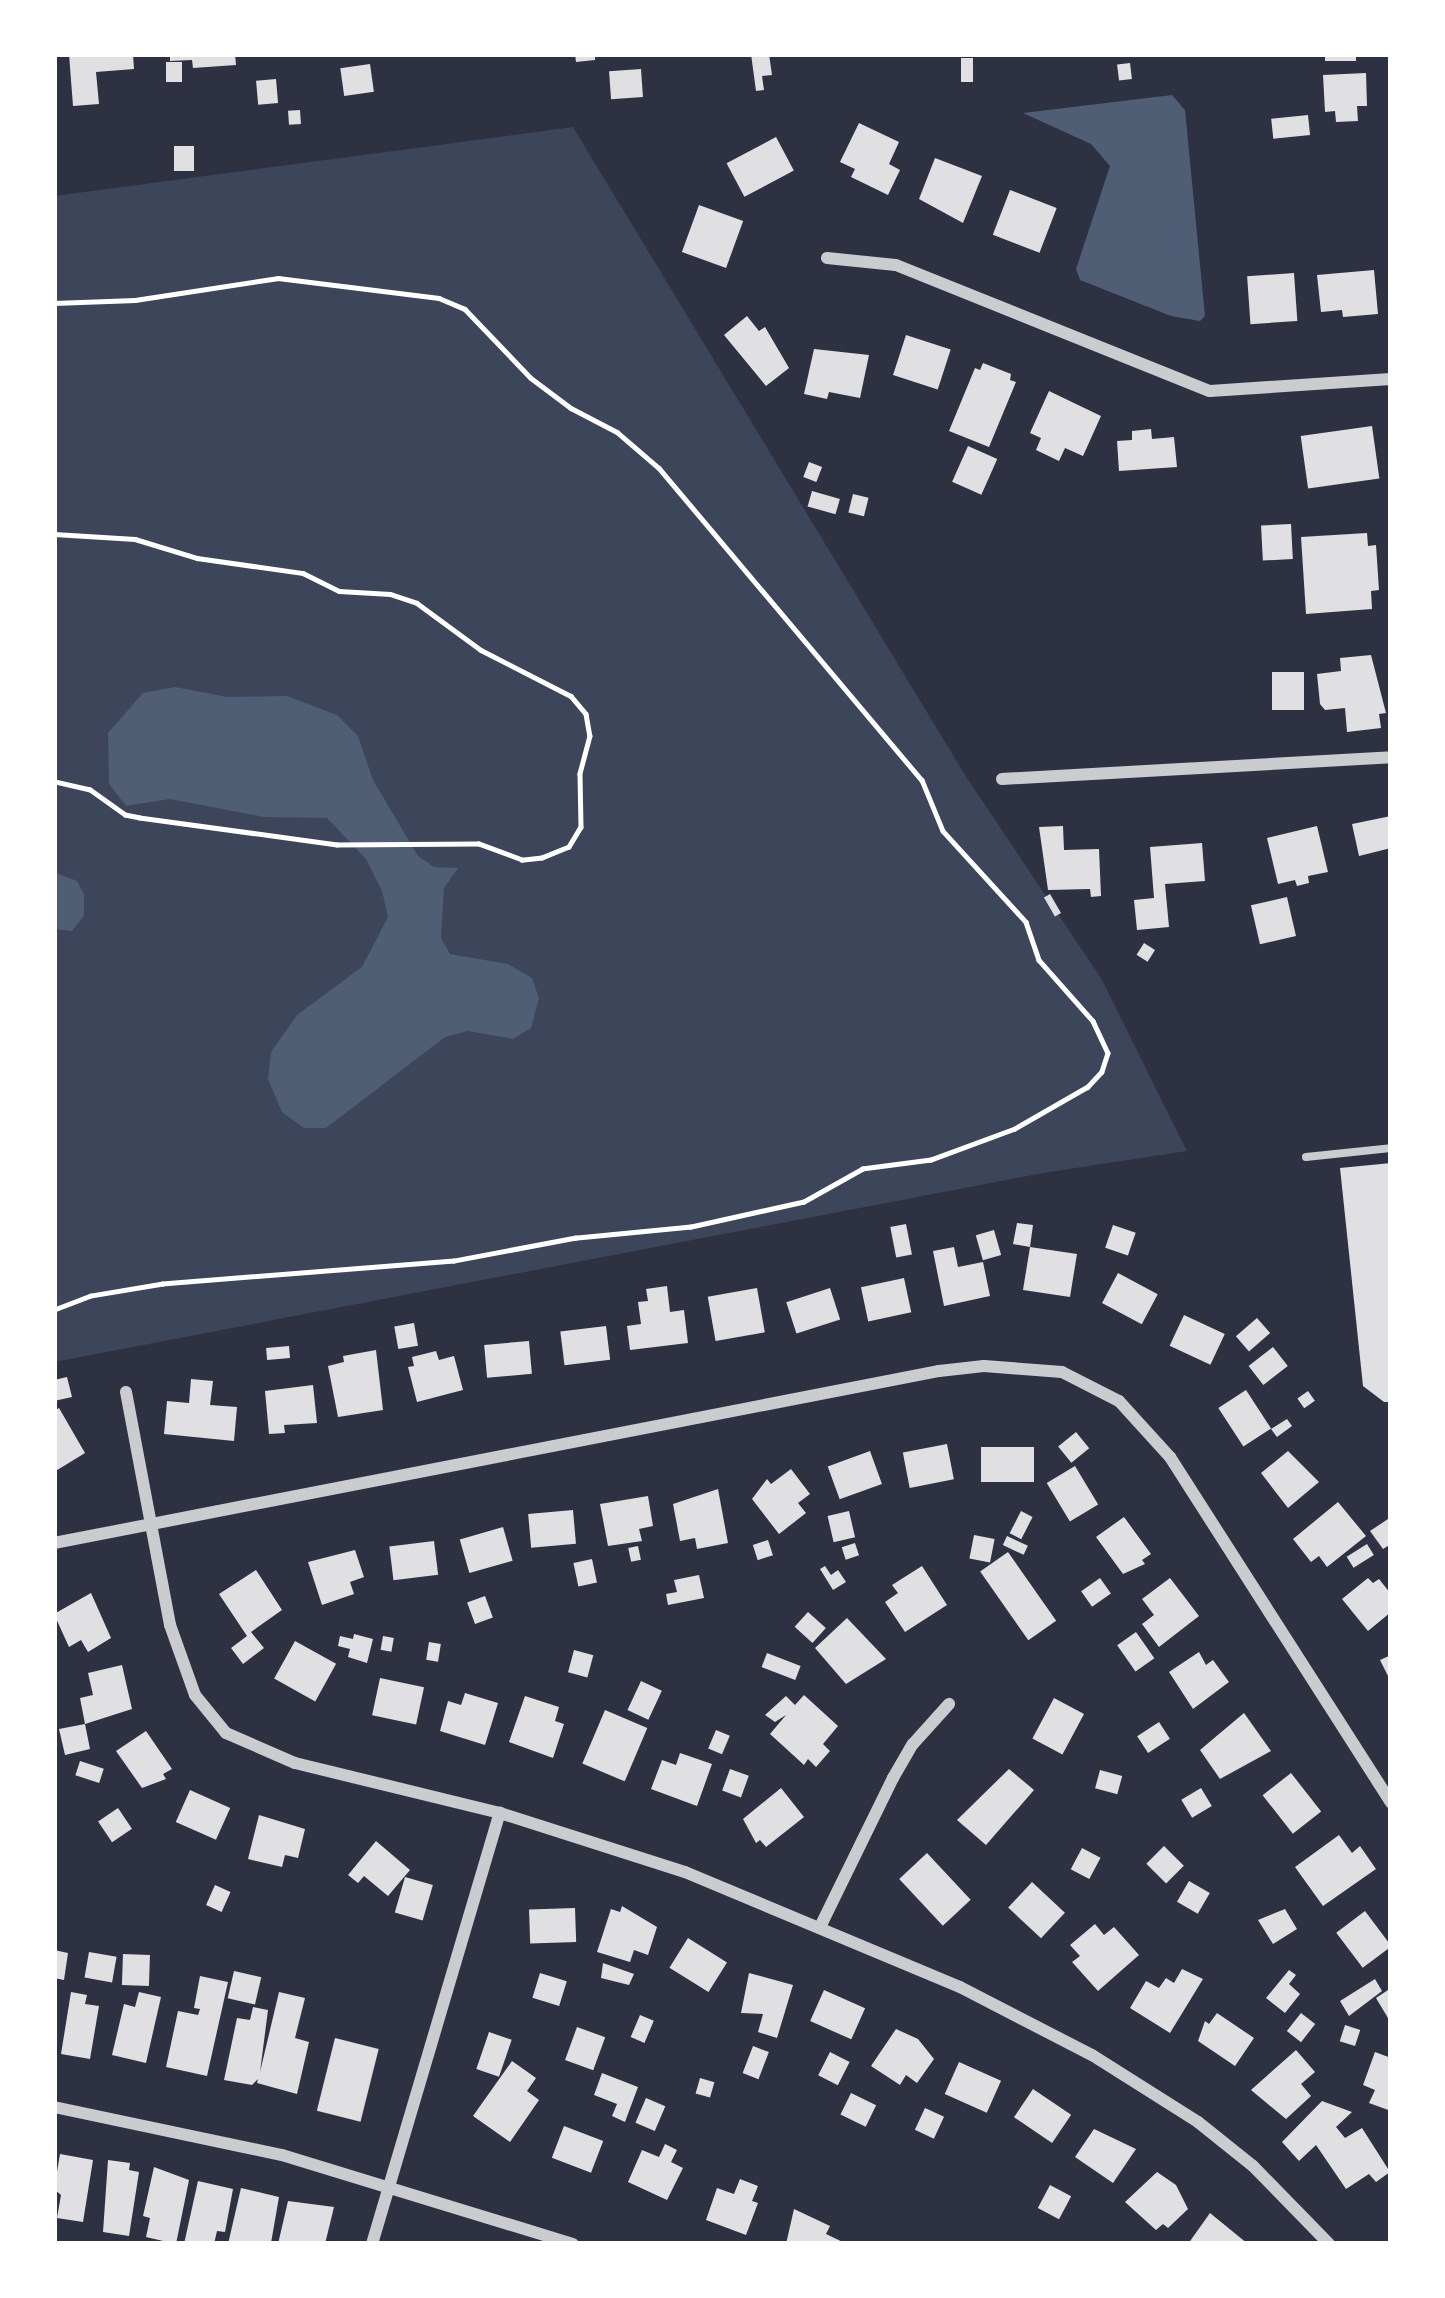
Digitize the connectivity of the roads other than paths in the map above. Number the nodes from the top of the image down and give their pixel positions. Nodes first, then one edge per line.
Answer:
1 (827, 258) dead end
2 (1391, 379) edge
3 (1391, 757) edge
4 (1002, 779) dead end
5 (1391, 1148) edge
6 (1306, 1157) dead end
7 (126, 1392) dead end
8 (152, 1524) junction
9 (54, 1543) edge
10 (949, 1704) dead end
11 (1391, 1802) edge
12 (500, 1813) junction
13 (821, 1925) junction
14 (54, 2107) edge
15 (388, 2186) junction
16 (372, 2244) edge
17 (573, 2244) edge
18 (1329, 2244) edge

1 - 2 street
3 - 4 street
5 - 6 lane
7 - 8 street
8 - 9 street
8 - 11 street
8 - 12 street
10 - 13 street
12 - 13 street
12 - 15 street
13 - 18 street
14 - 15 street
15 - 16 street
15 - 17 street

